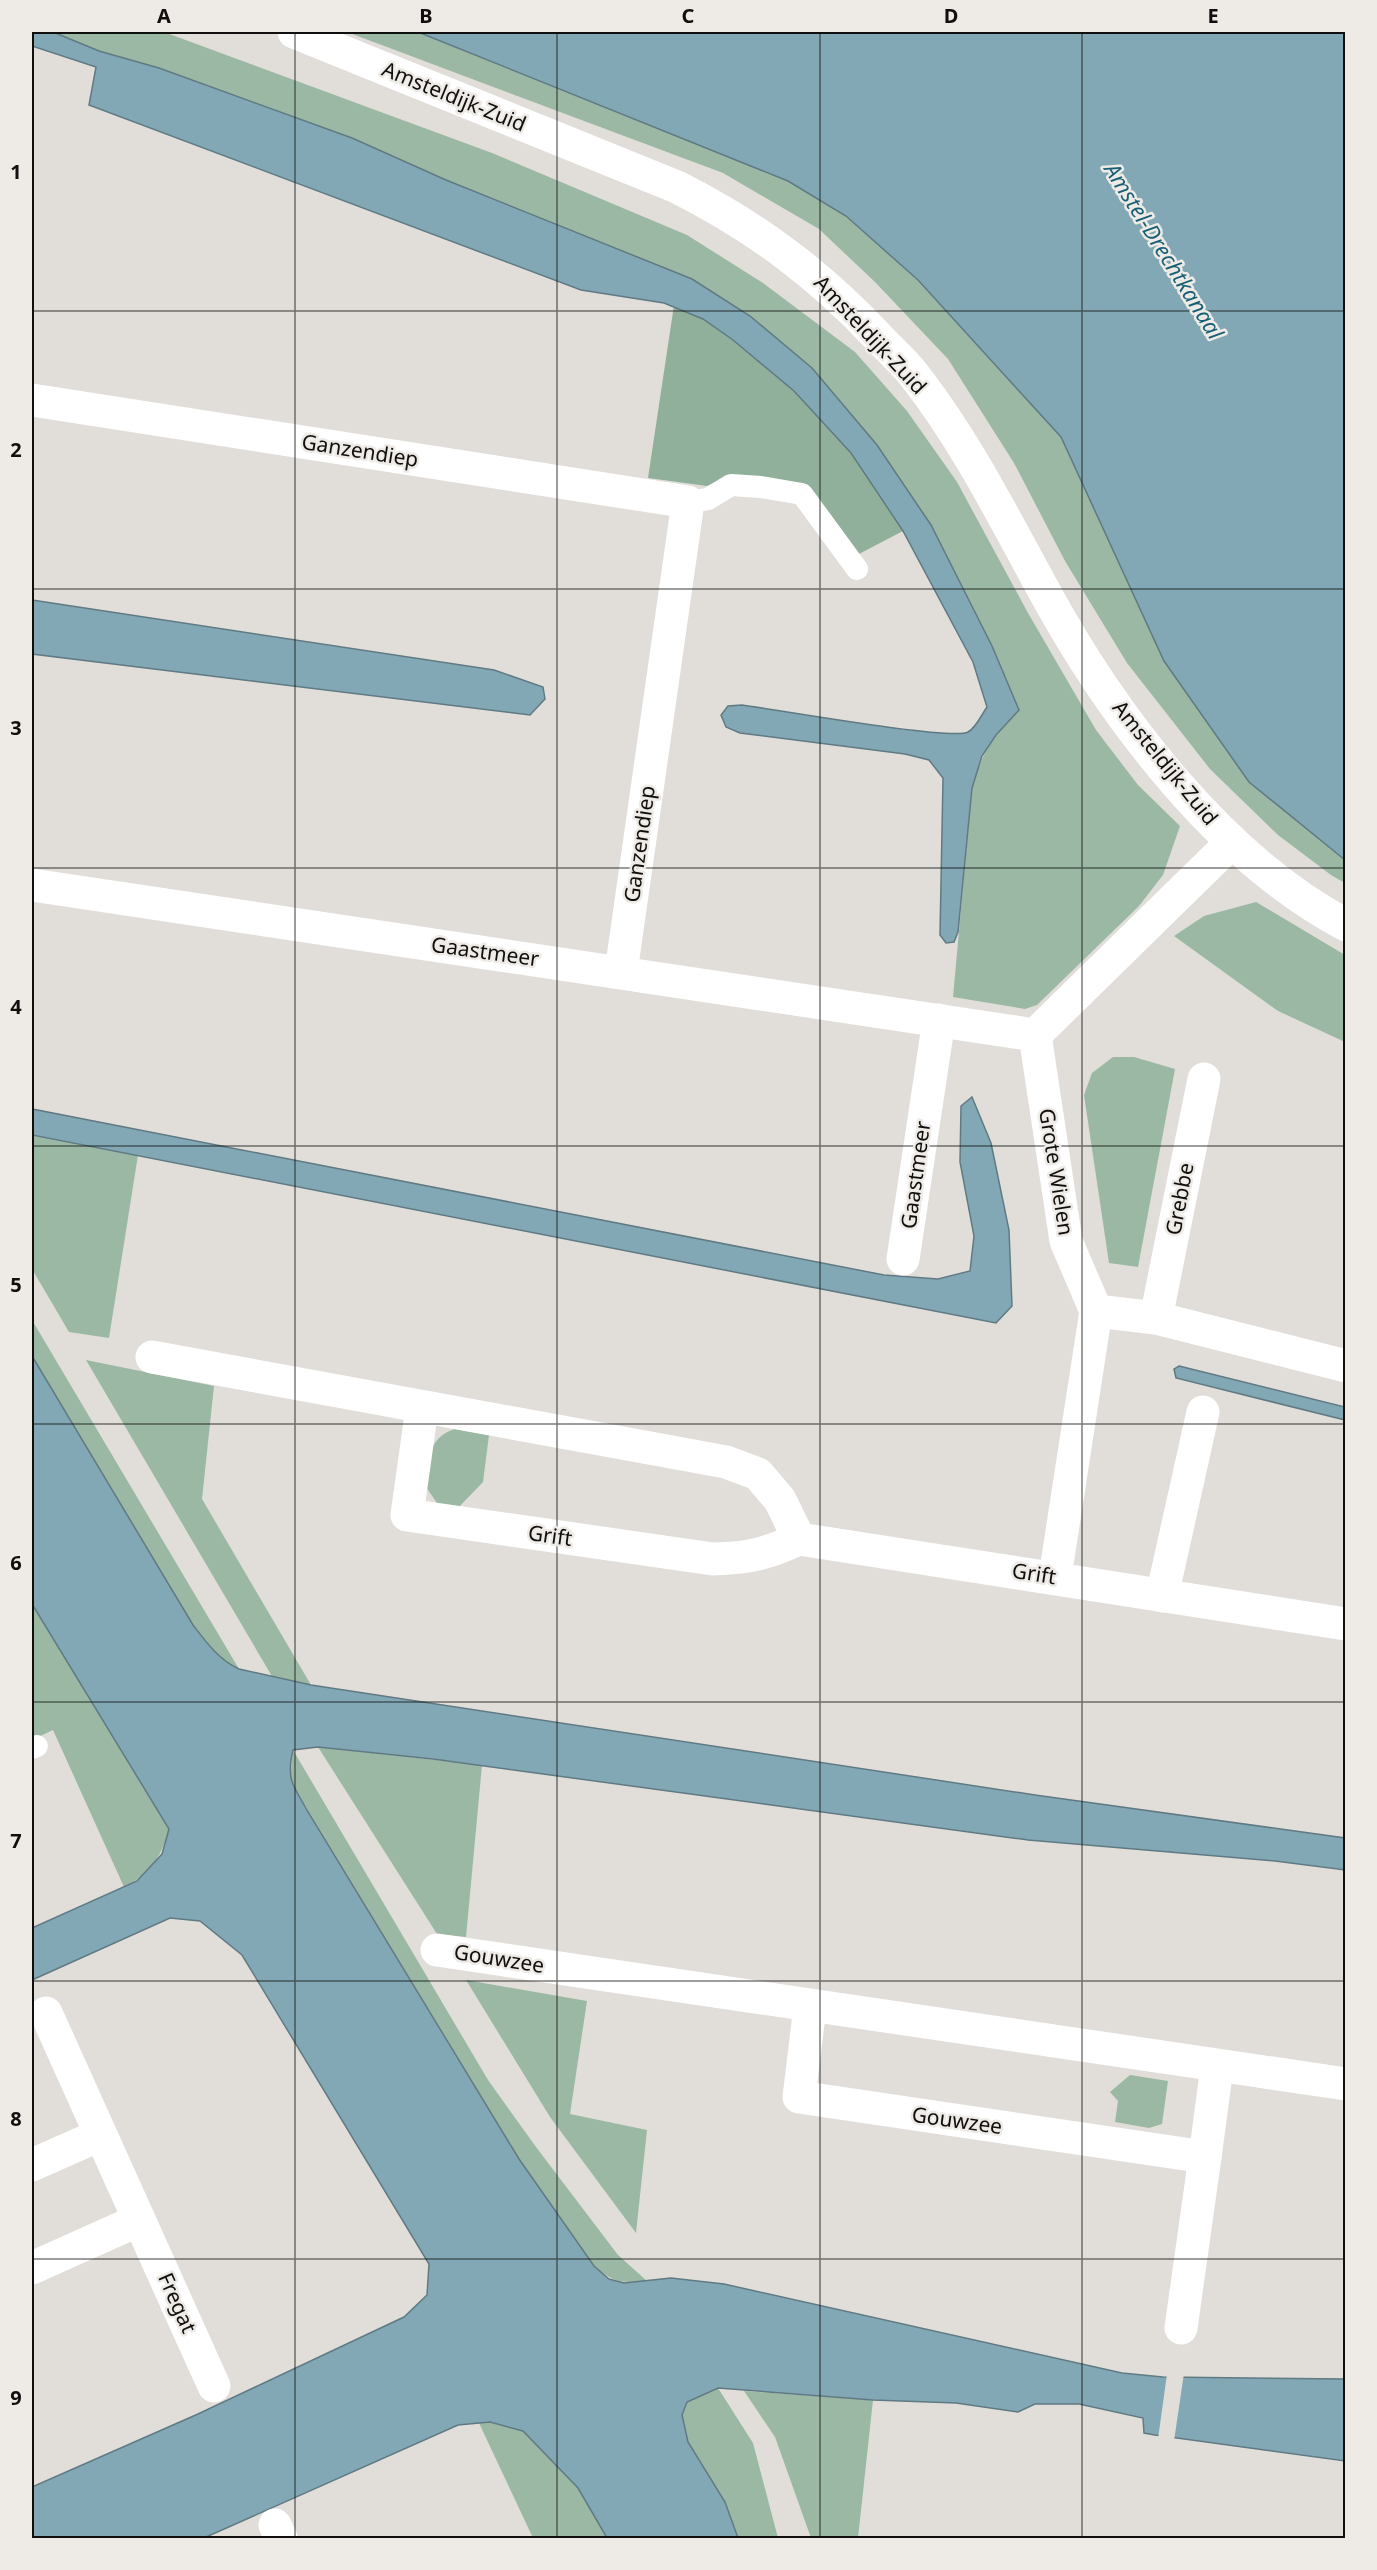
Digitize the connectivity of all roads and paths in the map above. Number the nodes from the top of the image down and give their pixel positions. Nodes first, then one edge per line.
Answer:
1 (294, 32) edge
2 (32, 400) edge
3 (688, 502) junction
4 (857, 568) dead end
5 (1232, 842) junction
6 (32, 885) edge
7 (1346, 925) edge
8 (621, 972) junction
9 (939, 1020) junction
10 (1035, 1035) junction
11 (1204, 1079) dead end
12 (903, 1259) dead end
13 (1096, 1311) junction
14 (1156, 1318) junction
15 (152, 1357) dead end
16 (1346, 1366) edge
17 (422, 1408) junction
18 (1203, 1412) dead end
19 (799, 1539) junction
20 (1054, 1577) junction
21 (1162, 1596) junction
22 (1346, 1624) edge
23 (437, 1950) dead end
24 (810, 2007) junction
25 (46, 2013) dead end
26 (1217, 2067) junction
27 (1346, 2084) edge
28 (100, 2135) junction
29 (1205, 2157) junction
30 (32, 2165) edge
31 (139, 2220) junction
32 (32, 2268) edge
33 (1181, 2328) dead end
34 (214, 2386) dead end

1 - 5 street, Amsteldijk-Zuid
2 - 3 street, Ganzendiep
3 - 4 lane, Ganzendiep
3 - 8 street, Ganzendiep
5 - 7 street, Amsteldijk-Zuid
5 - 10 street
6 - 8 street, Gaastmeer
8 - 9 street, Gaastmeer
9 - 10 street, Gaastmeer
9 - 12 street, Gaastmeer
10 - 13 street, Grote Wielen
11 - 14 street, Grebbe
13 - 14 street
13 - 20 street
14 - 16 street
15 - 17 street
17 - 19 street
17 - 19 street, Grift
18 - 21 street
19 - 20 street, Grift
20 - 21 street, Grift
21 - 22 street, Grift
23 - 24 street, Gouwzee
24 - 26 street, Gouwzee
24 - 29 street, Gouwzee
25 - 28 street, Fregat
26 - 27 street, Gouwzee
26 - 29 street
28 - 30 street
28 - 31 street, Fregat
29 - 33 street
31 - 32 street
31 - 34 street, Fregat

